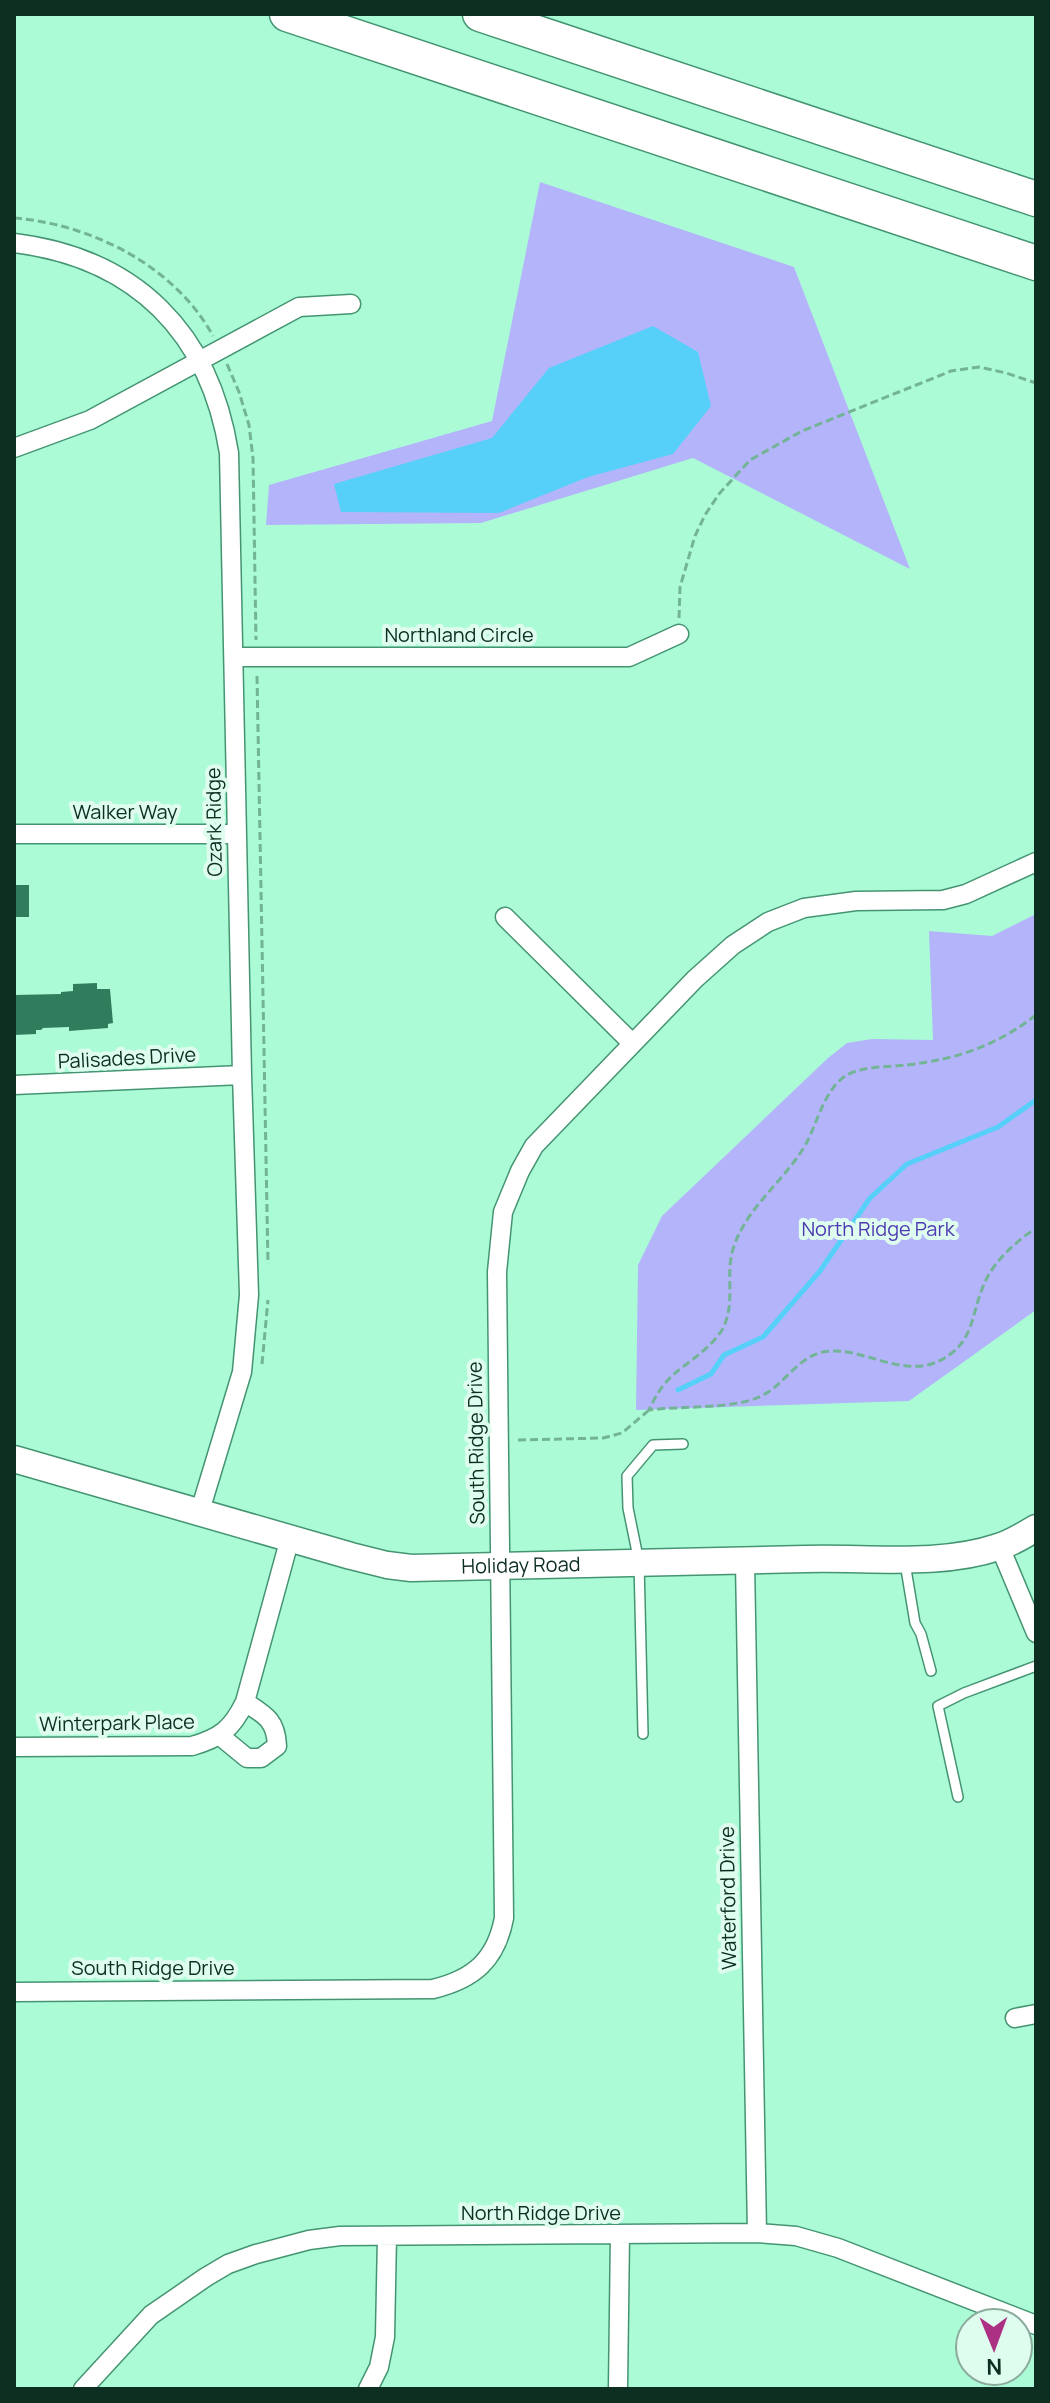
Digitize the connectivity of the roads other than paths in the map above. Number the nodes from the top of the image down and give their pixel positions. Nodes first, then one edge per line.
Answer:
1 (287, 14) edge
2 (480, 14) edge
3 (1036, 199) edge
4 (14, 243) edge
5 (1036, 263) edge
6 (351, 304) dead end
7 (201, 361) junction
8 (14, 448) edge
9 (679, 634) road end
10 (234, 657) junction
11 (14, 834) edge
12 (236, 834) junction
13 (1036, 862) edge
14 (505, 917) dead end
15 (632, 1043) junction
16 (242, 1075) junction
17 (14, 1085) edge
18 (683, 1444) dead end
19 (14, 1459) edge
20 (200, 1511) junction
21 (1036, 1528) edge
22 (290, 1538) junction
23 (1000, 1547) junction
24 (904, 1559) junction
25 (639, 1562) junction
26 (745, 1562) junction
27 (500, 1565) junction
28 (1036, 1633) edge
29 (1036, 1666) edge
30 (931, 1671) dead end
31 (245, 1702) junction
32 (643, 1734) dead end
33 (219, 1735) junction
34 (14, 1747) edge
35 (958, 1797) dead end
36 (14, 1992) edge
37 (1036, 2014) edge
38 (1015, 2018) dead end
39 (757, 2233) junction
40 (620, 2234) junction
41 (387, 2236) junction
42 (1036, 2325) edge
43 (83, 2389) edge
44 (368, 2389) edge
45 (618, 2389) edge

1 - 5 highway
2 - 3 highway
4 - 7 street, Ozark Ridge
6 - 7 street
7 - 8 street
7 - 10 street, Ozark Ridge
9 - 10 street, Northland Circle
10 - 12 street, Ozark Ridge
11 - 12 street, Walker Way
12 - 16 street, Ozark Ridge
13 - 15 street, South Ridge Drive
14 - 15 street
15 - 27 street, South Ridge Drive
16 - 17 street, Palisades Drive
16 - 20 street, Ozark Ridge
18 - 25 lane
19 - 20 street, Holiday Road
20 - 22 street, Holiday Road
21 - 23 street, Holiday Road
22 - 27 street, Holiday Road
22 - 31 street, Winterpark Place
23 - 24 street, Holiday Road
23 - 28 street
24 - 26 street, Holiday Road
24 - 30 lane
25 - 26 street, Holiday Road
25 - 27 street, Holiday Road
25 - 32 lane
26 - 39 street, Waterford Drive
27 - 36 street, South Ridge Drive
29 - 35 lane
31 - 33 street, Winterpark Place
31 - 33 street, Winterpark Place
33 - 34 street, Winterpark Place
37 - 38 street
39 - 40 street, North Ridge Drive
39 - 42 street, North Ridge Drive
40 - 41 street, North Ridge Drive
40 - 45 street
41 - 43 street, North Ridge Drive
41 - 44 street

